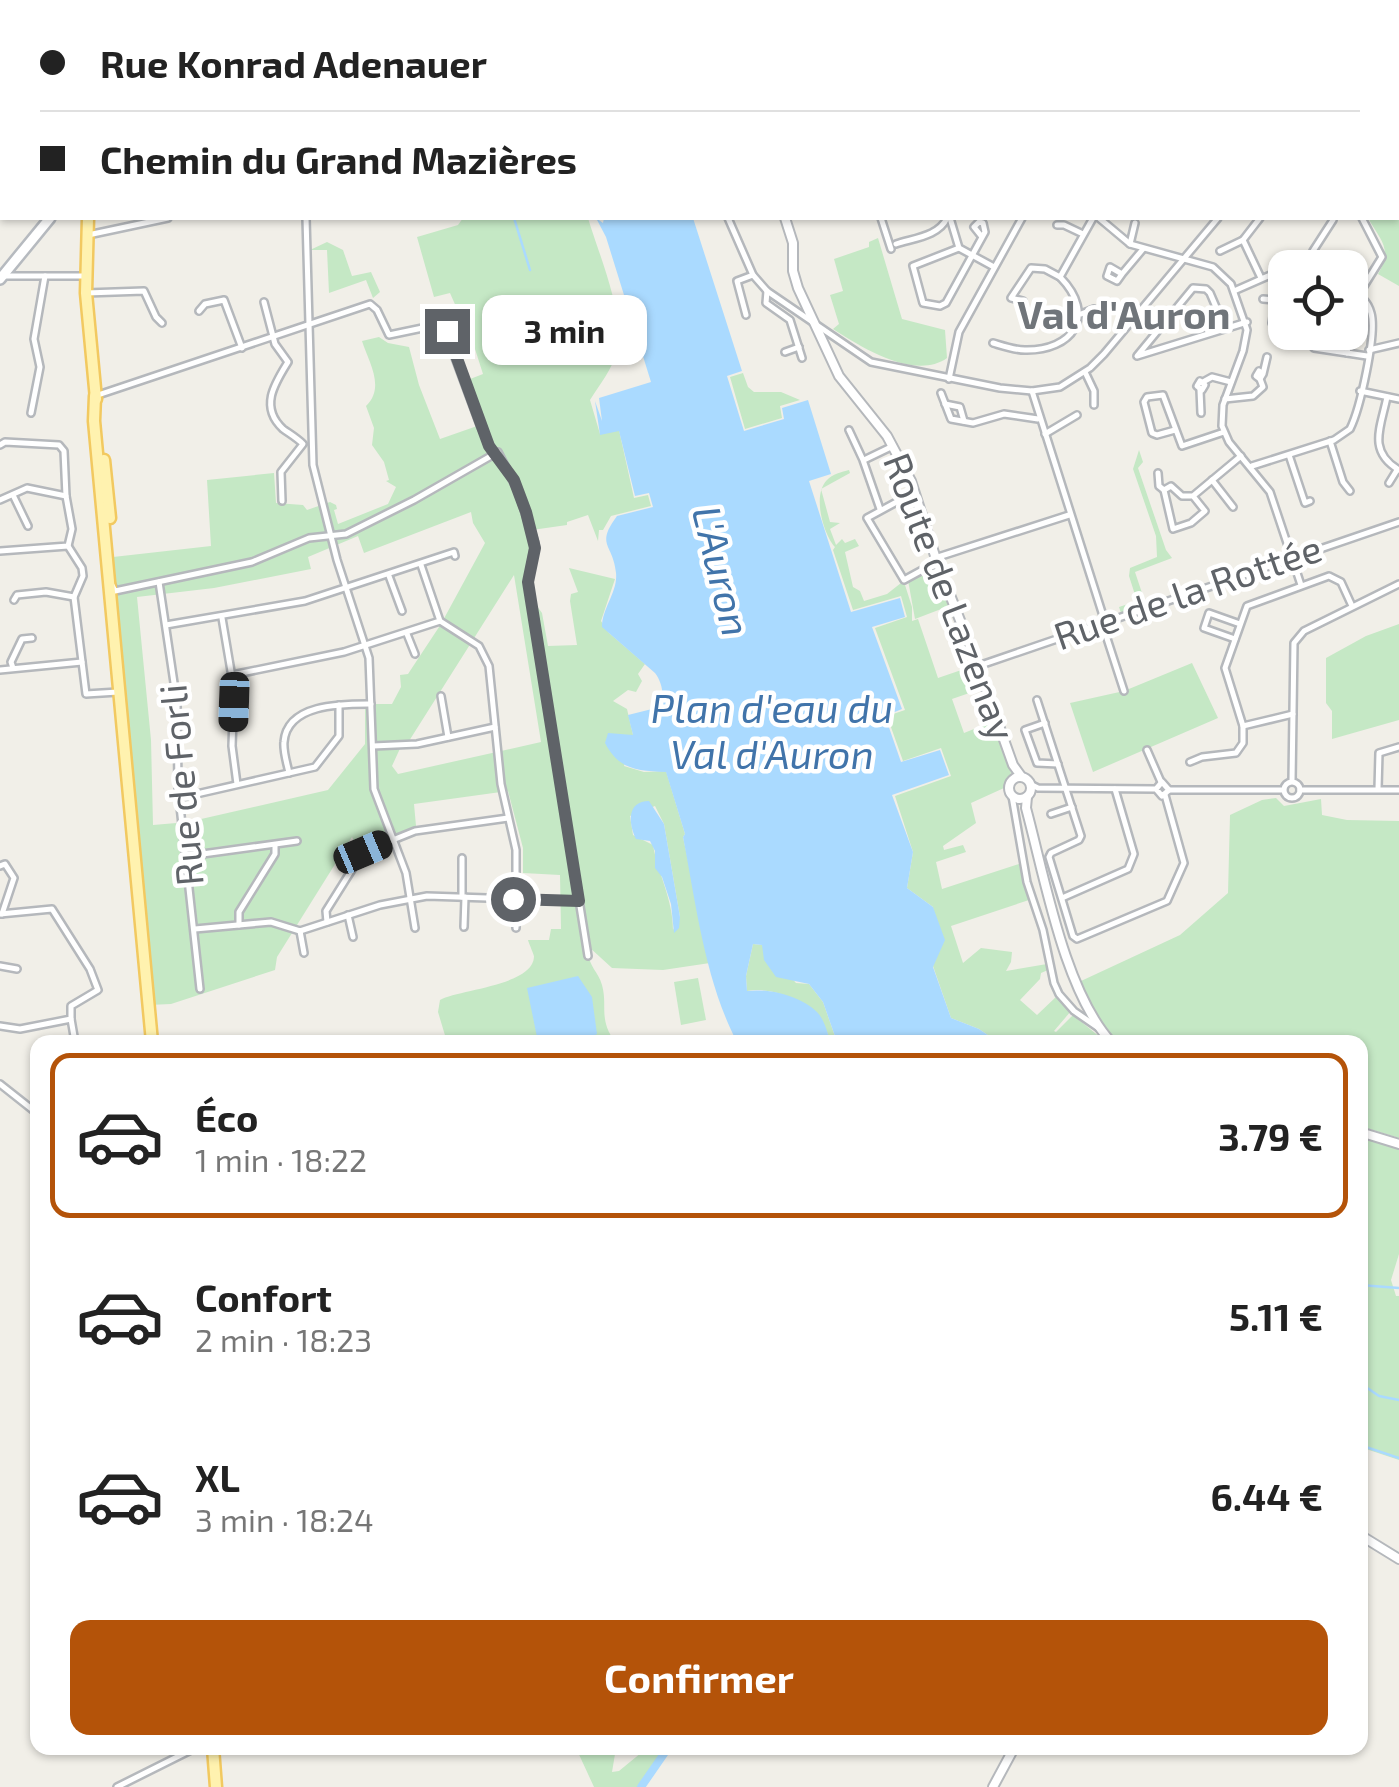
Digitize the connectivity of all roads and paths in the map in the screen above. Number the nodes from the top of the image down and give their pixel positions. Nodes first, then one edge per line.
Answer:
1 (48, 220) edge
2 (88, 220) edge
3 (158, 220) edge
4 (306, 220) edge
5 (729, 220) edge
6 (787, 220) edge
7 (883, 220) edge
8 (947, 220) edge
9 (949, 220) edge
10 (1021, 220) edge
11 (1094, 220) edge
12 (1099, 220) edge
13 (1216, 220) edge
14 (1258, 220) edge
15 (1332, 220) edge
16 (1363, 220) edge
17 (1135, 223) dead end
18 (1057, 225) dead end
19 (1083, 234) junction
20 (87, 235) junction
21 (982, 238) dead end
22 (1243, 240) junction
23 (1130, 244) junction
24 (959, 248) junction
25 (1144, 250) junction
26 (1314, 250) edge
27 (1220, 252) dead end
28 (972, 255) junction
29 (1184, 261) junction
30 (994, 267) junction
31 (1122, 274) dead end
32 (753, 275) junction
33 (45, 276) junction
34 (86, 276) junction
35 (1268, 276) edge
36 (1, 278) edge
37 (1060, 278) junction
38 (1261, 278) junction
39 (1368, 278) edge
40 (767, 290) junction
41 (1234, 290) junction
42 (86, 293) junction
43 (1264, 299) dead end
44 (1268, 299) edge
45 (1023, 300) dead end
46 (264, 302) dead end
47 (1368, 306) edge
48 (1094, 309) dead end
49 (199, 311) dead end
50 (1081, 314) junction
51 (746, 315) dead end
52 (1246, 322) junction
53 (162, 323) dead end
54 (308, 325) junction
55 (814, 325) junction
56 (1225, 328) junction
57 (273, 338) junction
58 (1399, 343) edge
59 (993, 344) dead end
60 (242, 348) junction
61 (799, 348) junction
62 (1328, 350) edge
63 (1348, 350) edge
64 (785, 352) dead end
65 (1348, 353) junction
66 (1368, 353) junction
67 (1267, 356) dead end
68 (802, 358) dead end
69 (1085, 372) junction
70 (1193, 374) dead end
71 (949, 379) junction
72 (1231, 382) junction
73 (1200, 385) junction
74 (1032, 391) junction
75 (1360, 391) junction
76 (942, 393) dead end
77 (95, 396) junction
78 (1388, 397) junction
79 (1225, 399) junction
80 (1399, 399) edge
81 (945, 404) junction
82 (1094, 405) dead end
83 (1201, 413) dead end
84 (32, 414) dead end
85 (1077, 415) dead end
86 (1039, 418) junction
87 (964, 422) junction
88 (849, 430) dead end
89 (1175, 430) junction
90 (1224, 432) junction
91 (1044, 434) junction
92 (1330, 442) junction
93 (0, 444) edge
94 (312, 444) junction
95 (303, 445) junction
96 (893, 446) junction
97 (494, 454) junction
98 (1289, 455) junction
99 (1241, 456) junction
100 (863, 460) junction
101 (1252, 466) junction
102 (1398, 470) edge
103 (1158, 472) dead end
104 (1212, 480) junction
105 (1389, 483) dead end
106 (1164, 490) junction
107 (1350, 491) dead end
108 (915, 492) junction
109 (13, 495) junction
110 (66, 496) junction
111 (1193, 496) junction
112 (0, 500) edge
113 (282, 501) dead end
114 (1310, 501) dead end
115 (1234, 507) dead end
116 (880, 509) junction
117 (1070, 515) junction
118 (1399, 522) edge
119 (28, 526) dead end
120 (330, 536) junction
121 (68, 546) junction
122 (0, 552) edge
123 (456, 556) dead end
124 (1292, 557) junction
125 (936, 560) junction
126 (421, 565) junction
127 (389, 576) junction
128 (159, 582) junction
129 (1399, 584) edge
130 (113, 586) junction
131 (1301, 586) junction
132 (346, 590) junction
133 (74, 597) junction
134 (14, 600) dead end
135 (1352, 606) junction
136 (402, 611) dead end
137 (222, 618) junction
138 (440, 621) junction
139 (1104, 623) junction
140 (1240, 624) junction
141 (165, 626) junction
142 (407, 633) junction
143 (32, 638) dead end
144 (1234, 638) junction
145 (366, 645) junction
146 (415, 654) dead end
147 (83, 662) junction
148 (978, 666) junction
149 (13, 669) junction
150 (0, 670) edge
151 (232, 676) junction
152 (1124, 691) dead end
153 (120, 692) junction
154 (442, 696) dead end
155 (1037, 700) dead end
156 (372, 704) junction
157 (339, 705) junction
158 (1292, 714) junction
159 (1045, 723) junction
160 (1243, 726) junction
161 (495, 727) junction
162 (448, 737) junction
163 (373, 746) junction
164 (1399, 747) edge
165 (1148, 750) dead end
166 (1190, 762) dead end
167 (1059, 764) junction
168 (289, 773) junction
169 (1017, 778) junction
170 (1161, 782) junction
171 (1292, 782) junction
172 (237, 785) junction
173 (1067, 788) junction
174 (1115, 789) junction
175 (1156, 789) junction
176 (1284, 790) junction
177 (1300, 790) junction
178 (1378, 790) junction
179 (1399, 790) edge
180 (1026, 792) junction
181 (1167, 792) junction
182 (179, 798) junction
183 (1072, 807) junction
184 (1051, 814) dead end
185 (508, 818) junction
186 (393, 840) junction
187 (297, 842) dead end
188 (275, 844) junction
189 (188, 856) junction
190 (462, 858) dead end
191 (0, 866) edge
192 (463, 897) junction
193 (1062, 898) junction
194 (516, 899) junction
195 (411, 900) junction
196 (579, 901) junction
197 (1, 914) edge
198 (348, 915) junction
199 (327, 922) junction
200 (239, 925) junction
201 (464, 927) dead end
202 (415, 928) dead end
203 (516, 928) dead end
204 (195, 929) junction
205 (300, 930) junction
206 (353, 937) dead end
207 (304, 953) dead end
208 (588, 956) dead end
209 (0, 966) edge
210 (18, 969) dead end
211 (200, 989) dead end
212 (1084, 1014) junction
213 (72, 1019) junction
214 (0, 1026) edge
215 (74, 1035) edge
216 (151, 1035) edge
217 (1105, 1035) edge
218 (0, 1084) edge
219 (30, 1108) edge
220 (1368, 1134) edge
221 (1399, 1144) edge
222 (1368, 1540) edge
223 (1399, 1558) edge
224 (181, 1755) edge
225 (214, 1755) edge
226 (1010, 1755) edge
227 (116, 1787) edge
228 (216, 1787) edge
229 (993, 1787) edge

1 - 36 main road
2 - 20 main road
3 - 20 street
4 - 54 street
5 - 32 street
6 - 55 street, Route de Lazenay
7 - 8 street
9 - 24 street
10 - 30 street
11 - 19 street
12 - 23 street
13 - 29 street
14 - 22 street
15 - 26 street
16 - 39 street
17 - 23 street
18 - 19 street
19 - 37 street
20 - 34 main road
21 - 28 street
22 - 27 street
22 - 38 street
23 - 25 street
24 - 28 street
24 - 28 street
25 - 29 street
25 - 31 street
28 - 30 street
29 - 41 street
29 - 69 street
30 - 71 street
32 - 40 street
32 - 51 street
33 - 34 street
33 - 36 street
33 - 84 street
34 - 42 main road
35 - 38 street
37 - 45 street
37 - 50 street
38 - 41 street
40 - 55 street
40 - 61 street
41 - 52 street
42 - 53 street
42 - 77 main road
43 - 44 street
46 - 57 street
47 - 66 street
48 - 50 street
49 - 60 street
50 - 59 street
52 - 56 street
52 - 72 street
54 - 57 street
54 - 94 street
54 - 97 street
55 - 71 street
55 - 96 street, Route de Lazenay
56 - 56 street
57 - 60 street
57 - 95 street
58 - 66 street
60 - 77 street
61 - 64 street
61 - 68 street
62 - 65 street
63 - 65 street
65 - 66 street
66 - 75 street
67 - 79 street
69 - 74 street
69 - 82 street
70 - 73 street
71 - 74 street
72 - 73 street
72 - 79 street
73 - 83 street
74 - 86 street
75 - 78 street
75 - 92 street
76 - 81 street
77 - 130 main road
78 - 80 street
78 - 102 street
79 - 90 street
81 - 87 street
81 - 87 street
85 - 91 street
86 - 87 street
86 - 91 street
88 - 100 street
89 - 89 street
89 - 90 street
90 - 99 street
91 - 117 street
92 - 98 street
92 - 107 street
93 - 110 street
94 - 95 street
94 - 120 street
95 - 113 street
96 - 100 street
96 - 108 street, Route de Lazenay
97 - 120 street
97 - 196 street
98 - 101 street
98 - 114 street
99 - 101 street
99 - 104 street
100 - 116 street
101 - 124 street
102 - 105 street
103 - 106 street
104 - 111 street
104 - 115 street
106 - 111 street
106 - 111 street
108 - 116 street
108 - 125 street, Route de Lazenay
109 - 110 street
109 - 112 street
109 - 119 street
110 - 121 street
116 - 125 street
117 - 125 street
117 - 139 street
118 - 124 street, Rue de la Rottée
120 - 128 street
120 - 132 street
121 - 122 street
121 - 133 street
123 - 126 street
124 - 131 street
124 - 139 street, Rue de la Rottée
125 - 148 street, Route de Lazenay
126 - 127 street
126 - 138 street
127 - 132 street
127 - 136 street
128 - 130 street
128 - 141 street, Rue de Forli
129 - 135 street
130 - 153 main road
131 - 135 street
131 - 140 street
132 - 137 street
132 - 145 street
133 - 134 street
133 - 147 street
135 - 158 street
137 - 141 street
137 - 151 street
138 - 142 street
138 - 161 street
139 - 148 street, Rue de la Rottée
139 - 152 street
140 - 144 street
140 - 144 street
141 - 182 street, Rue de Forli
142 - 145 street
142 - 146 street
143 - 149 street
144 - 160 street
145 - 151 street
145 - 156 street
147 - 149 street
147 - 153 street
148 - 169 street, Route de Lazenay
149 - 150 street
151 - 172 street
153 - 216 main road
154 - 162 street
155 - 159 street
156 - 157 street
156 - 163 street
157 - 168 street
157 - 168 street
158 - 160 street
158 - 171 street
159 - 167 street
159 - 167 street
160 - 166 street
161 - 162 street
161 - 185 street
162 - 163 street
163 - 186 street
164 - 178 street
165 - 170 street
167 - 173 street
168 - 172 street
169 - 180 street, Route de Lazenay
169 - 180 street
170 - 175 street
170 - 181 street
171 - 176 street
171 - 177 street
172 - 182 street
173 - 174 street
173 - 180 street
173 - 183 street
174 - 175 street
174 - 193 street
175 - 181 street
176 - 177 street
176 - 181 street
177 - 178 street
178 - 179 street
180 - 212 street
180 - 212 street
181 - 193 street
182 - 189 street, Rue de Forli
183 - 184 street
183 - 193 street
185 - 186 street
185 - 194 street
186 - 195 street
186 - 199 street
187 - 188 street
188 - 189 street
188 - 200 street
189 - 204 street, Rue de Forli
190 - 192 street
191 - 197 street
192 - 194 street
192 - 195 street
192 - 201 street
194 - 196 street
194 - 203 street
195 - 198 street
195 - 202 street
196 - 208 street
197 - 213 street
198 - 199 street
198 - 206 street
199 - 205 street
200 - 204 street
200 - 205 street
204 - 211 street, Rue de Forli
205 - 207 street
209 - 210 street
212 - 217 street
213 - 214 street
213 - 215 street
218 - 219 street
220 - 221 street
222 - 223 street
224 - 227 street
225 - 228 main road
226 - 229 street

